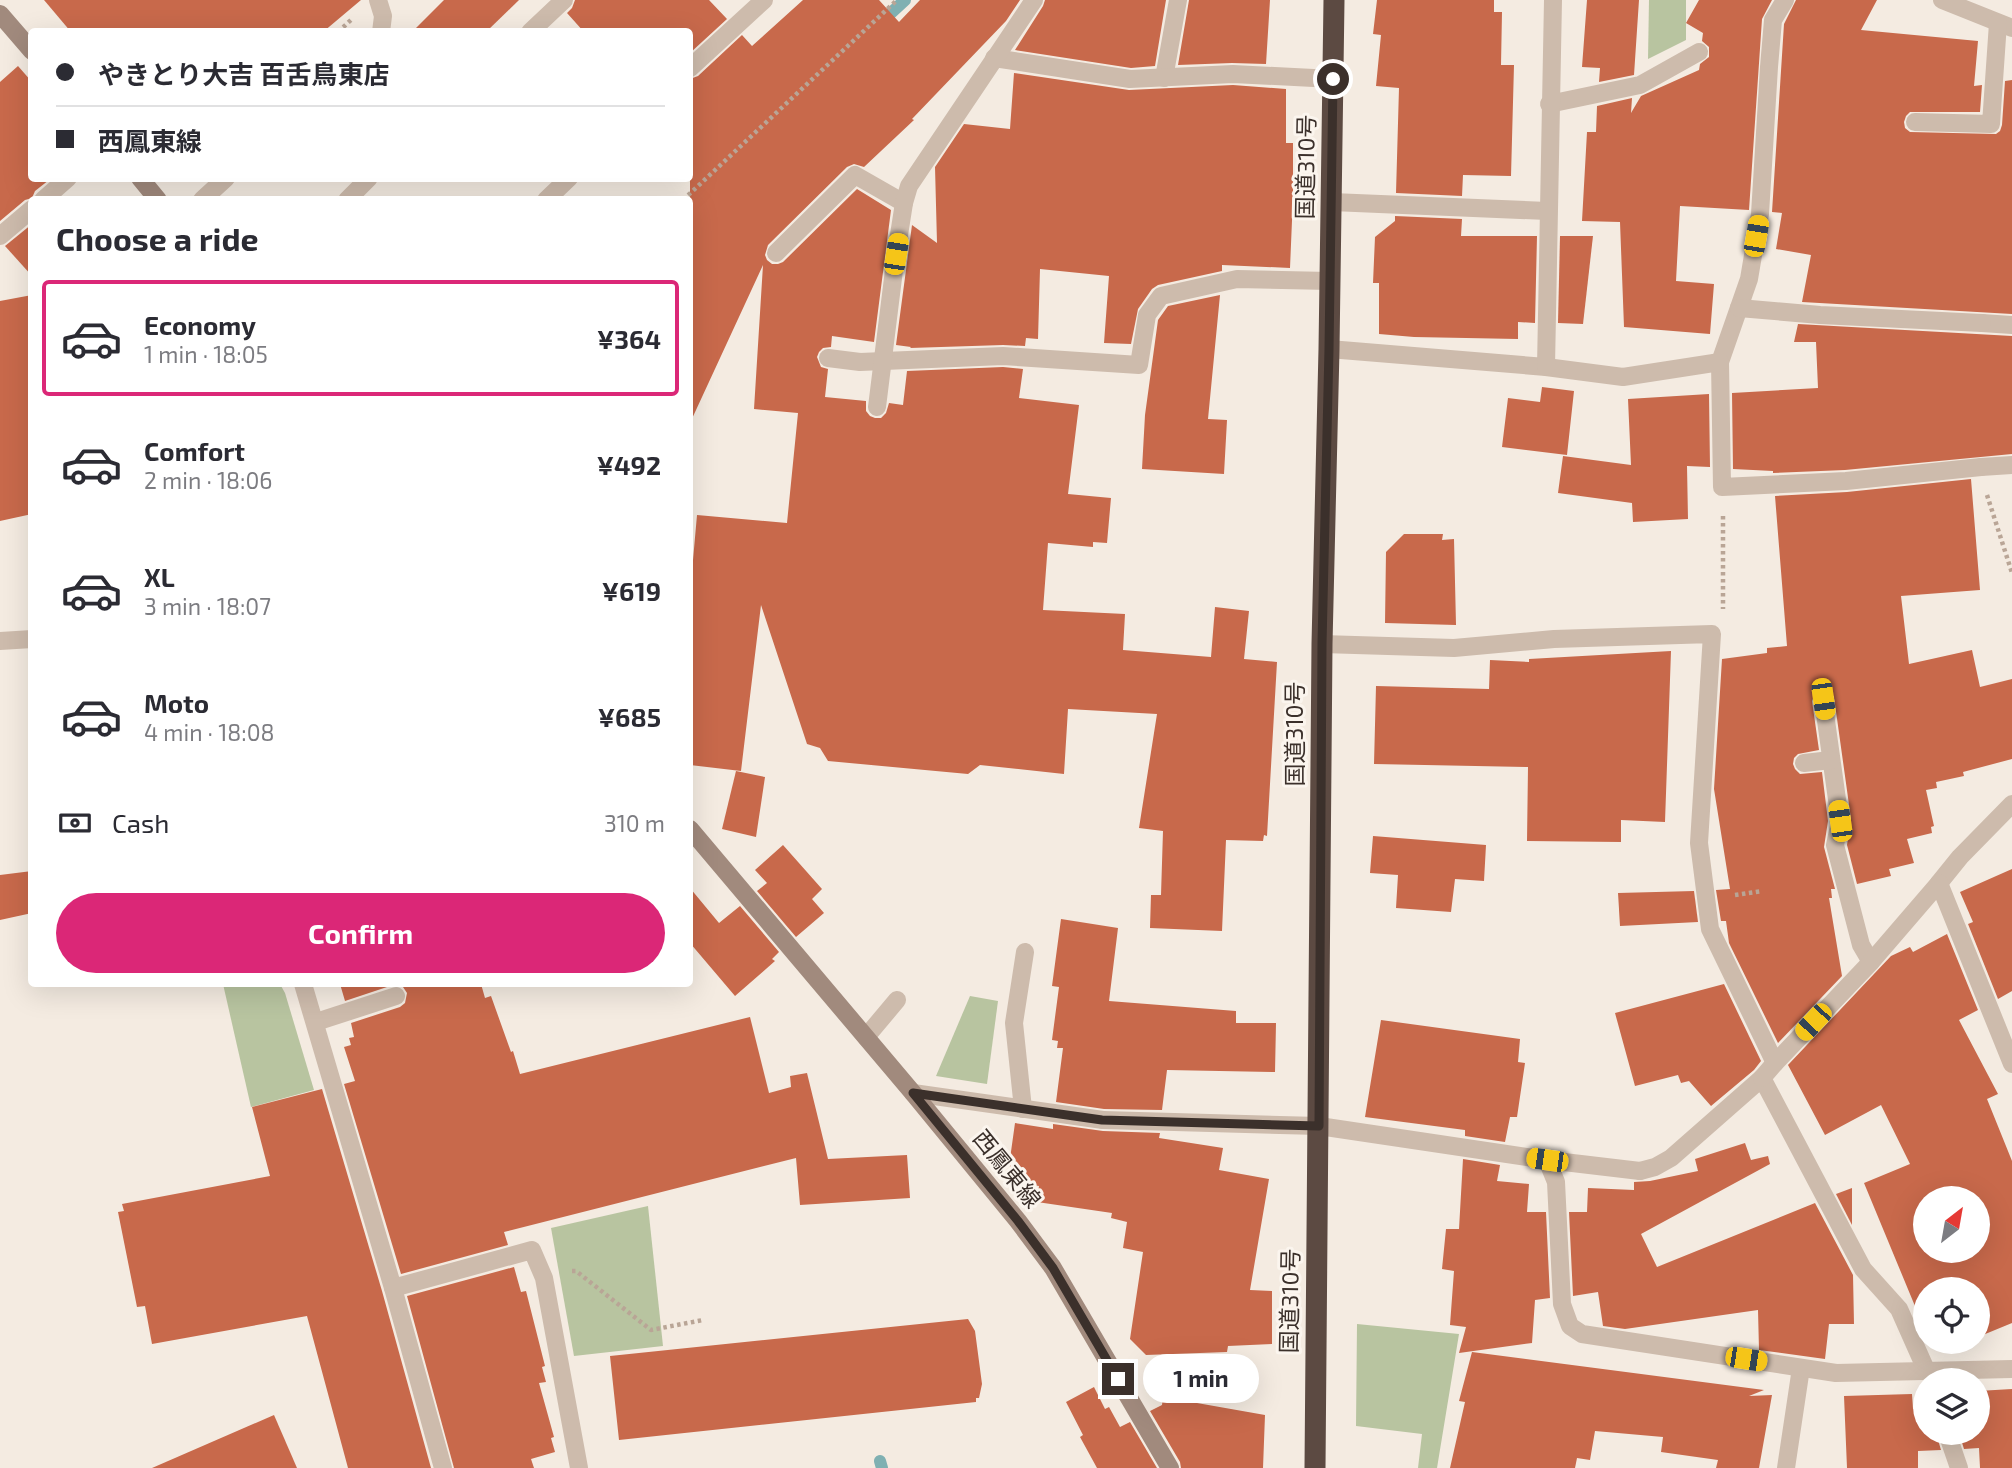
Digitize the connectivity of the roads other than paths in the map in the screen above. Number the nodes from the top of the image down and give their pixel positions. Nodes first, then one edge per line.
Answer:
1 (378, 0) edge
2 (564, 0) edge
3 (764, 0) edge
4 (1034, 0) edge
5 (1178, 0) edge
6 (1334, 0) edge
7 (1553, 0) edge
8 (1785, 0) edge
9 (1942, 0) edge
10 (0, 14) edge
11 (2005, 25) edge
12 (382, 28) edge
13 (534, 28) edge
14 (28, 46) edge
15 (1699, 52) dead end
16 (994, 58) junction
17 (693, 65) edge
18 (1164, 78) junction
19 (1333, 79) junction
20 (1549, 104) junction
21 (1914, 122) dead end
22 (63, 182) edge
23 (143, 182) edge
24 (222, 182) edge
25 (365, 182) edge
26 (565, 182) edge
27 (48, 196) edge
28 (155, 196) edge
29 (206, 196) edge
30 (350, 196) edge
31 (550, 196) edge
32 (1332, 202) junction
33 (904, 203) junction
34 (1548, 211) junction
35 (28, 212) edge
36 (0, 236) edge
37 (776, 253) dead end
38 (1330, 281) junction
39 (1739, 308) junction
40 (2012, 325) edge
41 (1329, 349) junction
42 (828, 358) dead end
43 (884, 360) junction
44 (1720, 362) junction
45 (1546, 367) junction
46 (877, 407) dead end
47 (2012, 465) edge
48 (28, 639) edge
49 (0, 641) edge
50 (1322, 644) junction
51 (1823, 699) dead end
52 (1831, 760) junction
53 (1804, 763) dead end
54 (2012, 804) edge
55 (693, 833) edge
56 (1939, 883) junction
57 (1025, 953) dead end
58 (1871, 962) junction
59 (304, 987) edge
60 (396, 996) dead end
61 (897, 1000) dead end
62 (316, 1022) junction
63 (866, 1037) junction
64 (1775, 1063) junction
65 (2012, 1064) edge
66 (1762, 1078) junction
67 (913, 1093) junction
68 (1023, 1109) junction
69 (1319, 1126) junction
70 (1547, 1160) junction
71 (393, 1288) junction
72 (1801, 1368) junction
73 (1925, 1368) edge
74 (2012, 1369) edge
75 (1990, 1371) edge
76 (1913, 1375) edge
77 (1951, 1445) edge
78 (443, 1468) edge
79 (579, 1468) edge
80 (1170, 1468) edge
81 (1315, 1468) edge
82 (1786, 1468) edge
83 (1959, 1468) edge

1 - 12 street
2 - 13 street
3 - 17 street
4 - 16 street
5 - 18 street
6 - 19 highway, 国道310号
7 - 20 street
8 - 39 street
9 - 11 street
10 - 14 main road
11 - 21 street
15 - 20 street
16 - 18 street
16 - 33 street
18 - 19 street
19 - 32 highway, 国道310号
20 - 34 street
22 - 27 street
23 - 28 main road
24 - 29 street
25 - 30 street
26 - 31 street
32 - 34 street
32 - 38 highway, 国道310号
33 - 37 street
33 - 43 street
34 - 45 street
35 - 36 street
38 - 41 highway, 国道310号
38 - 43 street
39 - 40 street
39 - 44 street
41 - 45 street
41 - 50 highway, 国道310号
42 - 43 street
43 - 46 street
44 - 45 street
44 - 47 street
48 - 49 street
50 - 64 street
50 - 69 highway, 国道310号
51 - 52 street
52 - 53 street
52 - 58 street
54 - 56 street
55 - 63 main road, 西鳳東線
56 - 58 street
56 - 65 street
57 - 68 street
58 - 64 street
59 - 62 street
60 - 62 street
61 - 63 street
62 - 71 street
63 - 67 main road, 西鳳東線
64 - 66 street
66 - 70 street
66 - 73 street
67 - 68 street
67 - 80 main road, 西鳳東線
68 - 69 street
69 - 70 street
69 - 81 highway, 国道310号
70 - 72 street
71 - 78 street
71 - 79 street
72 - 76 street
72 - 82 street
74 - 75 street
77 - 83 street

